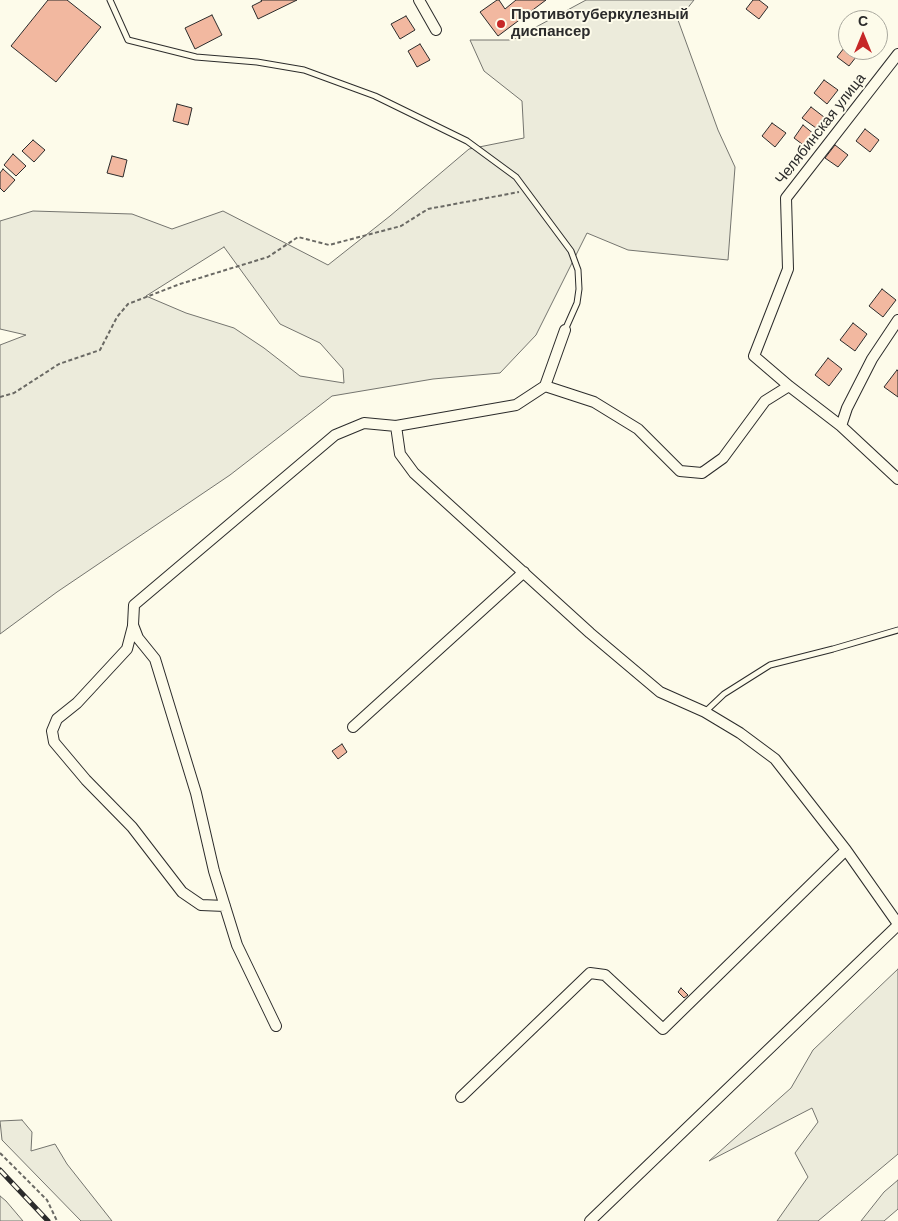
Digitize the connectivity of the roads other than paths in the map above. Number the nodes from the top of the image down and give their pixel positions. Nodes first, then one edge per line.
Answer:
1 (110, 0) edge
2 (419, 0) edge
3 (436, 30) dead end
4 (898, 54) edge
5 (898, 320) edge
6 (565, 330) joint
7 (545, 386) junction
8 (789, 386) junction
9 (396, 426) junction
10 (841, 426) junction
11 (898, 479) edge
12 (524, 572) junction
13 (133, 625) junction
14 (898, 630) edge
15 (705, 712) junction
16 (353, 728) dead end
17 (846, 850) junction
18 (225, 906) junction
19 (898, 924) edge
20 (276, 1026) dead end
21 (460, 1097) dead end
22 (590, 1221) edge

1 - 6 lane
2 - 3 street
4 - 8 street, Челябинская улица
5 - 10 street
6 - 7 street
7 - 8 street
7 - 9 street
8 - 10 street
9 - 12 street
9 - 13 street
10 - 11 street
12 - 15 street
12 - 16 street
13 - 18 street
13 - 18 street
14 - 15 lane
15 - 17 street
17 - 19 street
17 - 21 street
18 - 20 street
19 - 22 street

